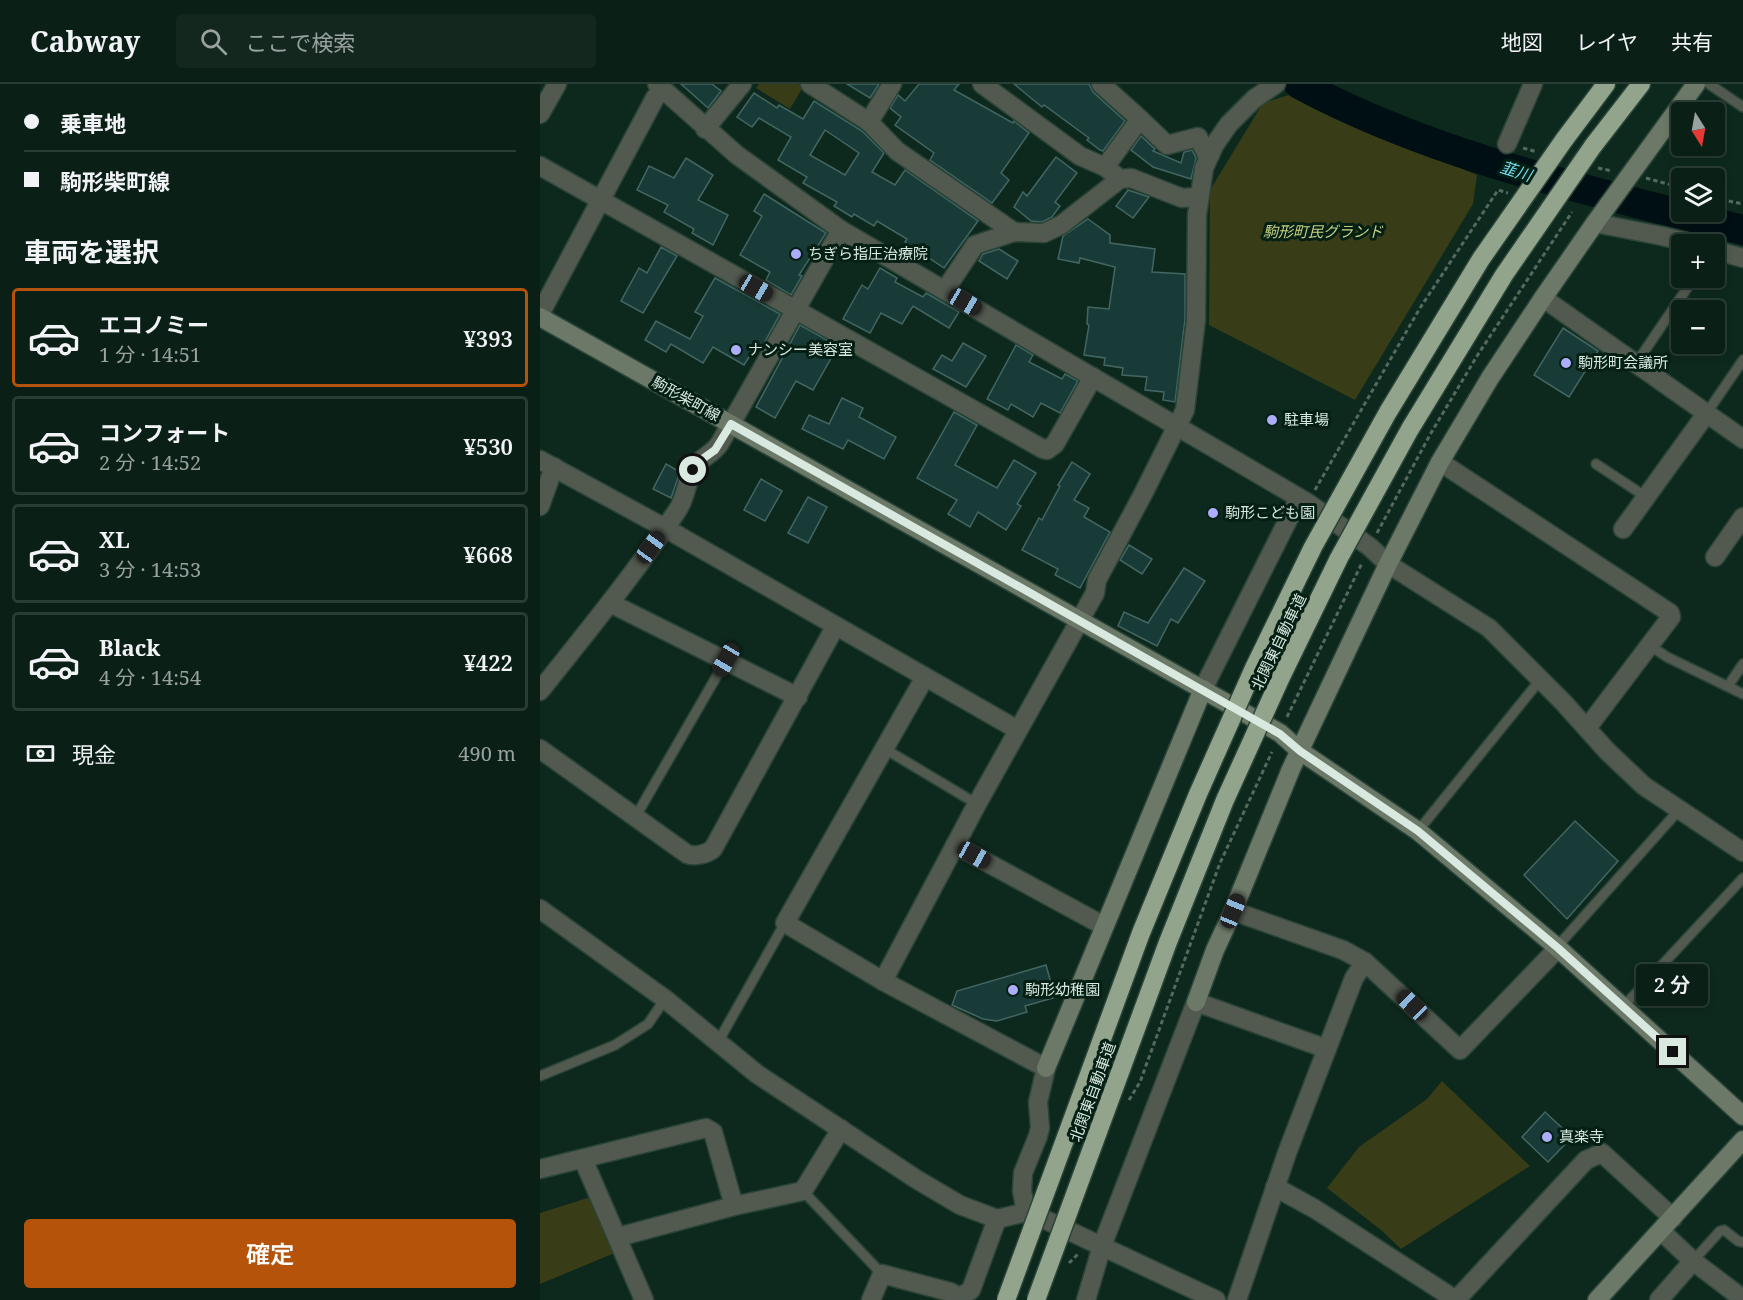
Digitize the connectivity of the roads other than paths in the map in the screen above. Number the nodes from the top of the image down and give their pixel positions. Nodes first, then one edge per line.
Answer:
1 (557, 84) edge
2 (742, 84) edge
3 (810, 84) edge
4 (892, 84) edge
5 (982, 84) edge
6 (1101, 84) edge
7 (1533, 84) edge
8 (1606, 84) edge
9 (1641, 84) edge
10 (1696, 84) edge
11 (1709, 84) edge
12 (1274, 86) edge
13 (659, 87) edge
14 (1743, 107) edge
15 (540, 114) edge
16 (1140, 119) junction
17 (869, 122) junction
18 (705, 129) junction
19 (1507, 144) dead end
20 (1208, 157) junction
21 (540, 166) edge
22 (1105, 167) junction
23 (1120, 179) junction
24 (1199, 197) junction
25 (600, 200) junction
26 (1596, 221) junction
27 (841, 230) junction
28 (1014, 232) junction
29 (1671, 238) edge
30 (1725, 253) edge
31 (1743, 258) edge
32 (1687, 288) edge
33 (945, 290) junction
34 (1543, 298) junction
35 (795, 310) junction
36 (540, 315) edge
37 (1743, 360) edge
38 (1635, 365) junction
39 (1093, 377) junction
40 (1706, 414) junction
41 (731, 424) junction
42 (1178, 426) junction
43 (1743, 439) edge
44 (1440, 462) junction
45 (547, 464) edge
46 (1596, 464) dead end
47 (1646, 497) junction
48 (1299, 498) junction
49 (540, 506) edge
50 (1743, 517) edge
51 (665, 528) junction
52 (1623, 529) dead end
53 (1715, 557) dead end
54 (1388, 564) junction
55 (610, 603) junction
56 (1079, 620) junction
57 (836, 627) junction
58 (1649, 645) junction
59 (726, 660) junction
60 (1743, 664) edge
61 (925, 677) junction
62 (1540, 680) junction
63 (1728, 686) junction
64 (1203, 689) junction
65 (540, 691) edge
66 (1743, 694) edge
67 (798, 697) junction
68 (1587, 728) junction
69 (1018, 730) junction
70 (540, 749) edge
71 (885, 749) junction
72 (1300, 751) junction
73 (977, 804) junction
74 (1679, 810) junction
75 (636, 816) junction
76 (1418, 831) junction
77 (955, 845) junction
78 (1743, 852) edge
79 (1743, 878) edge
80 (540, 909) edge
81 (1233, 911) junction
82 (785, 923) junction
83 (1104, 926) junction
84 (1558, 948) junction
85 (1365, 962) junction
86 (883, 981) junction
87 (665, 999) junction
88 (1196, 1002) junction
89 (1623, 1007) junction
90 (718, 1042) junction
91 (1327, 1049) junction
92 (1046, 1068) junction
93 (540, 1076) edge
94 (1743, 1116) edge
95 (841, 1129) junction
96 (1743, 1140) edge
97 (583, 1159) junction
98 (540, 1169) edge
99 (1275, 1187) junction
100 (803, 1191) junction
101 (734, 1206) junction
102 (1026, 1212) junction
103 (997, 1218) junction
104 (1667, 1224) junction
105 (618, 1237) junction
106 (1743, 1242) edge
107 (1102, 1245) junction
108 (1693, 1261) junction
109 (882, 1274) junction
110 (960, 1298) edge
111 (1743, 1299) edge
112 (644, 1300) edge
113 (872, 1300) edge
114 (1006, 1300) edge
115 (1036, 1300) edge
116 (1086, 1300) edge
117 (1216, 1300) edge
118 (1237, 1300) edge
119 (1456, 1300) edge
120 (1597, 1300) edge
121 (1659, 1300) edge

1 - 15 street
2 - 18 street
3 - 17 street
4 - 17 street
5 - 22 street
6 - 16 street
7 - 19 street
8 - 114 highway, 北関東自動車道, bridge
9 - 115 highway, 北関東自動車道, bridge
10 - 26 street
11 - 14 lane
12 - 20 street
13 - 18 street
13 - 25 street
16 - 20 street
16 - 22 street
17 - 28 street
18 - 27 street
20 - 24 street
21 - 25 street
22 - 23 street
23 - 24 street
23 - 28 street
24 - 42 street
25 - 35 street
25 - 36 street
26 - 29 street
26 - 34 street
27 - 33 street
27 - 35 street
28 - 33 street
30 - 31 street
32 - 38 lane
33 - 39 street
34 - 38 street
34 - 44 street
35 - 39 street
35 - 41 street
36 - 41 street, 駒形柴町線
37 - 40 lane
38 - 40 street
39 - 42 street
40 - 43 street
40 - 47 street
41 - 51 street
41 - 56 street, 駒形柴町線
42 - 48 street
42 - 56 street
44 - 54 street
44 - 58 street
45 - 49 street
45 - 51 street
46 - 47 lane
47 - 52 street
48 - 54 street
48 - 64 street
50 - 53 street
51 - 55 street
51 - 57 street
54 - 62 street
54 - 72 street
55 - 59 street
55 - 65 street
56 - 64 street, 駒形柴町線
56 - 69 street
57 - 61 street
57 - 67 street
58 - 63 lane
58 - 68 street
59 - 67 street
59 - 75 lane
60 - 63 lane
61 - 69 street
61 - 71 street
62 - 68 street
62 - 76 lane
63 - 66 lane
64 - 72 street, 駒形柴町線
64 - 83 street
67 - 75 street
68 - 74 street
69 - 73 street
70 - 75 street
71 - 73 lane
71 - 82 street
72 - 76 street, 駒形柴町線
72 - 81 street
73 - 77 street
74 - 78 street
74 - 84 lane
76 - 84 street, 駒形柴町線
77 - 83 street
77 - 86 street
79 - 89 lane
80 - 87 street
81 - 85 street
81 - 88 street
82 - 86 street
82 - 90 lane
83 - 92 street
84 - 85 street
84 - 89 street, 駒形柴町線
85 - 91 street
86 - 92 street
87 - 90 street
87 - 93 lane
88 - 91 street
88 - 107 street
89 - 94 street, 駒形柴町線
90 - 95 street
91 - 99 street
92 - 102 street
95 - 100 street
95 - 103 street
96 - 104 street
97 - 98 street
97 - 101 street
97 - 105 street
99 - 118 street
99 - 119 street
100 - 101 street
100 - 109 lane
101 - 105 street
102 - 103 street
102 - 107 street
103 - 110 street
104 - 108 street
104 - 119 street
104 - 120 street
105 - 112 street
106 - 108 lane
107 - 116 street
107 - 117 street
108 - 111 street
108 - 121 street
109 - 110 street
109 - 113 street

